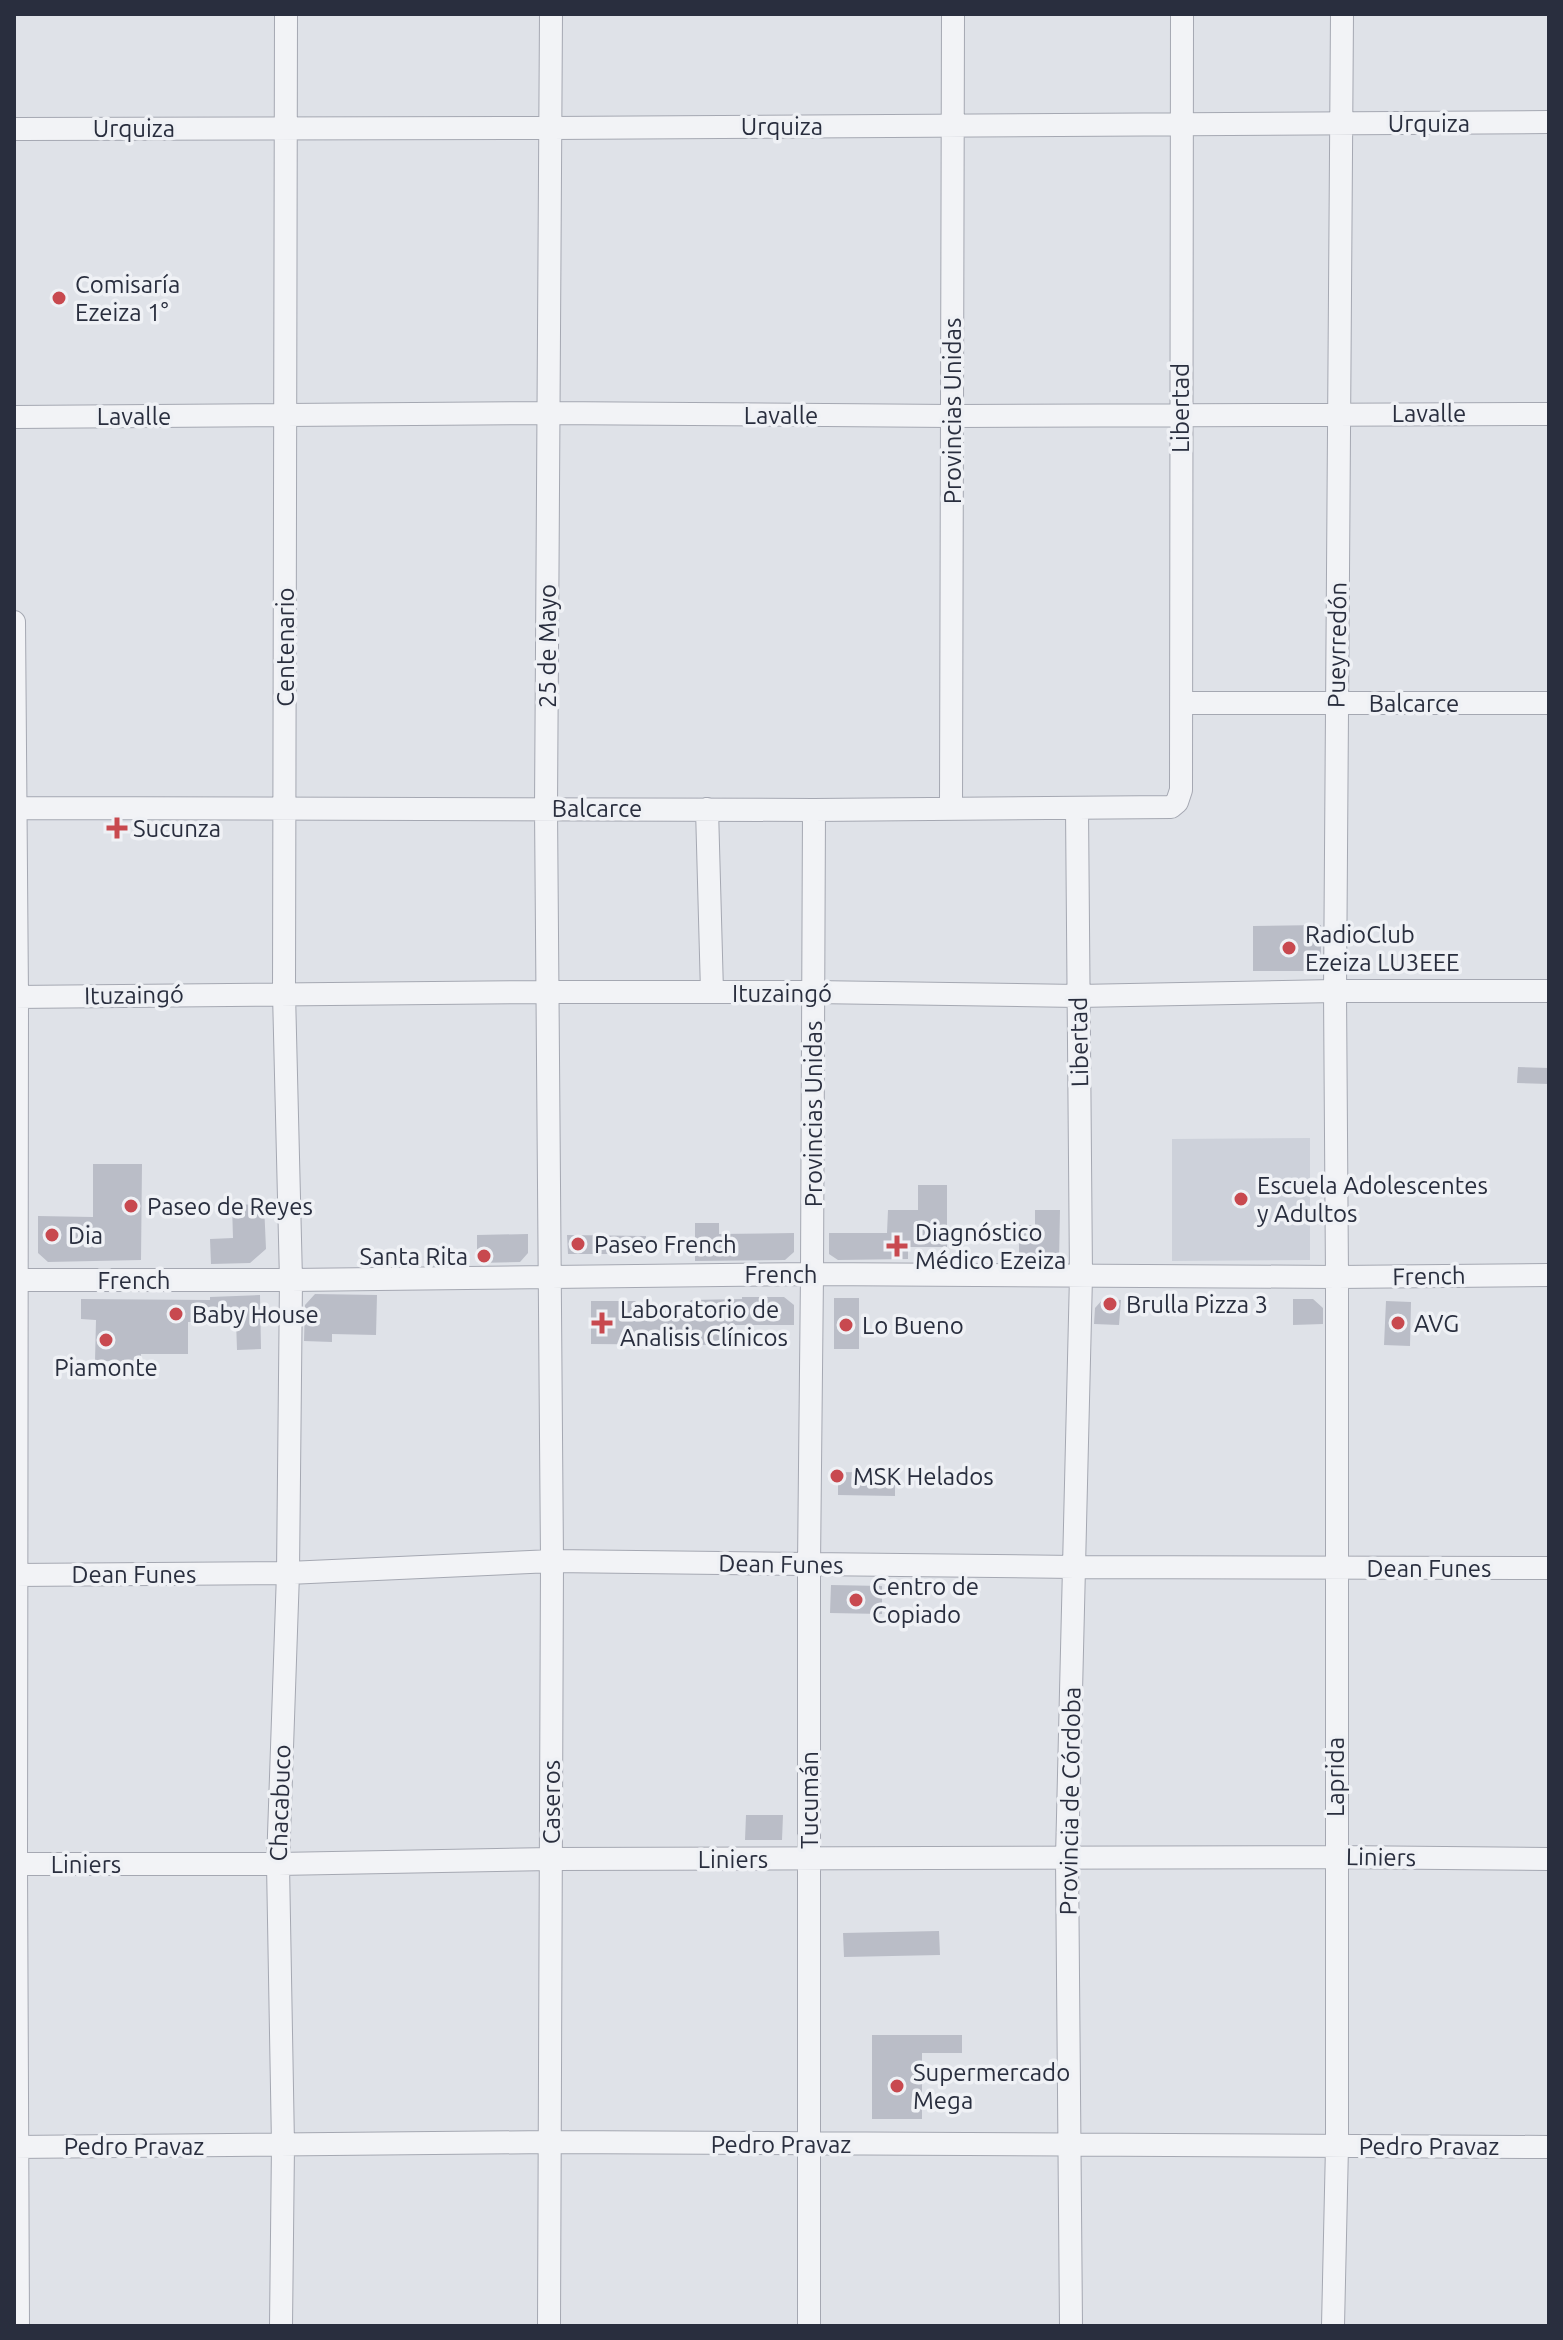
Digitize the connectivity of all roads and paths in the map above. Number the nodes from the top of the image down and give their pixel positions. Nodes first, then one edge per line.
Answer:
1 (286, 14) edge
2 (551, 14) edge
3 (953, 14) edge
4 (1182, 14) edge
5 (1342, 14) edge
6 (1549, 122) edge
7 (1342, 123) junction
8 (952, 125) junction
9 (1183, 125) junction
10 (288, 128) junction
11 (551, 128) junction
12 (14, 129) edge
13 (548, 413) junction
14 (1340, 413) junction
15 (1549, 414) edge
16 (285, 415) junction
17 (1180, 415) junction
18 (952, 416) junction
19 (14, 417) edge
20 (14, 622) edge
21 (1183, 703) junction
22 (1336, 703) junction
23 (1549, 703) edge
24 (1177, 802) joint
25 (951, 807) junction
26 (15, 808) edge
27 (546, 808) junction
28 (284, 809) junction
29 (707, 809) junction
30 (1077, 809) junction
31 (814, 810) junction
32 (1335, 991) junction
33 (1549, 991) edge
34 (546, 992) junction
35 (712, 992) junction
36 (813, 992) junction
37 (284, 993) junction
38 (1078, 996) junction
39 (15, 997) edge
40 (812, 1274) junction
41 (1549, 1275) edge
42 (1081, 1276) junction
43 (551, 1277) junction
44 (1337, 1277) junction
45 (16, 1280) edge
46 (291, 1280) junction
47 (552, 1561) junction
48 (809, 1565) junction
49 (1075, 1567) junction
50 (1335, 1567) junction
51 (1549, 1568) edge
52 (288, 1573) junction
53 (15, 1575) edge
54 (1335, 1857) junction
55 (1067, 1858) junction
56 (551, 1859) junction
57 (810, 1859) junction
58 (1549, 1859) edge
59 (15, 1864) edge
60 (278, 1864) junction
61 (549, 2142) junction
62 (809, 2144) junction
63 (283, 2145) junction
64 (1070, 2146) junction
65 (1337, 2146) junction
66 (16, 2147) edge
67 (1549, 2147) edge
68 (18, 2326) edge
69 (281, 2326) edge
70 (549, 2326) edge
71 (809, 2326) edge
72 (1071, 2326) edge
73 (1333, 2326) edge

1 - 10 street, Centenario
2 - 11 street, 25 de Mayo
3 - 8 street, Provincias Unidas
4 - 9 street, Libertad
5 - 7 street, Pueyrredón
6 - 7 street, Urquiza
7 - 9 street, Urquiza
7 - 14 street, Pueyrredón
8 - 9 street, Urquiza
8 - 11 street, Urquiza
8 - 18 street, Provincias Unidas
9 - 17 street, Libertad
10 - 11 street, Urquiza
10 - 12 street, Urquiza
10 - 16 street, Centenario
11 - 13 street, 25 de Mayo
13 - 16 street, Lavalle
13 - 18 street, Lavalle
13 - 27 street, 25 de Mayo
14 - 15 street, Lavalle
14 - 17 street, Lavalle
14 - 22 street, Pueyrredón
16 - 19 street, Lavalle
16 - 28 street, Centenario
17 - 18 street, Lavalle
17 - 21 street, Libertad
18 - 25 street, Provincias Unidas
20 - 26 street
21 - 22 street, Balcarce
21 - 24 street, Libertad
22 - 23 street, Balcarce
22 - 32 street, Pueyrredón
24 - 30 street, Balcarce
25 - 30 street, Balcarce
25 - 31 street, Balcarce
26 - 28 street, Balcarce
26 - 39 street
27 - 28 street, Balcarce
27 - 29 street, Balcarce
27 - 34 street, 25 de Mayo
28 - 37 street, Centenario
29 - 31 street, Balcarce
29 - 35 street
30 - 38 street, Libertad
31 - 36 street, Provincias Unidas
32 - 33 street, Ituzaingó
32 - 38 street, Ituzaingó
32 - 44 street, Pueyrredón
34 - 35 street, Ituzaingó
34 - 37 street, Ituzaingó
34 - 43 street, 25 de Mayo
35 - 36 street, Ituzaingó
36 - 38 street, Ituzaingó
36 - 40 street, Provincias Unidas
37 - 39 street, Ituzaingó
37 - 46 street, Centenario
38 - 42 street, Libertad
39 - 45 street
40 - 42 street, French
40 - 43 street, French
40 - 48 street, Tucumán
41 - 44 street, French
42 - 44 street, French
42 - 49 street, Provincia de Córdoba
43 - 46 street, French
43 - 47 street, Caseros
44 - 50 street, Laprida
45 - 46 street, French
45 - 53 street
46 - 52 street, Chacabuco
47 - 48 street, Dean Funes
47 - 52 street, Dean Funes
47 - 56 street, Caseros
48 - 49 street, Dean Funes
48 - 57 street, Tucumán
49 - 50 street, Dean Funes
49 - 55 street, Provincia de Córdoba
50 - 51 street, Dean Funes
50 - 54 street, Laprida
52 - 53 street, Dean Funes
52 - 60 street, Chacabuco
53 - 59 street
54 - 55 street, Liniers
54 - 58 street, Liniers
54 - 65 street, Laprida
55 - 57 street, Liniers
55 - 64 street, Provincia de Córdoba
56 - 57 street, Liniers
56 - 60 street, Liniers
56 - 61 street, Caseros
57 - 62 street, Tucumán
59 - 60 street, Liniers
59 - 66 street
60 - 63 street, Chacabuco
61 - 62 street, Pedro Pravaz
61 - 63 street, Pedro Pravaz
61 - 70 street, Caseros
62 - 64 street, Pedro Pravaz
62 - 71 street, Tucumán
63 - 66 street, Pedro Pravaz
63 - 69 street, Chacabuco
64 - 65 street, Pedro Pravaz
64 - 72 street, Provincia de Córdoba
65 - 67 street, Pedro Pravaz
65 - 73 street, Laprida
66 - 68 street

